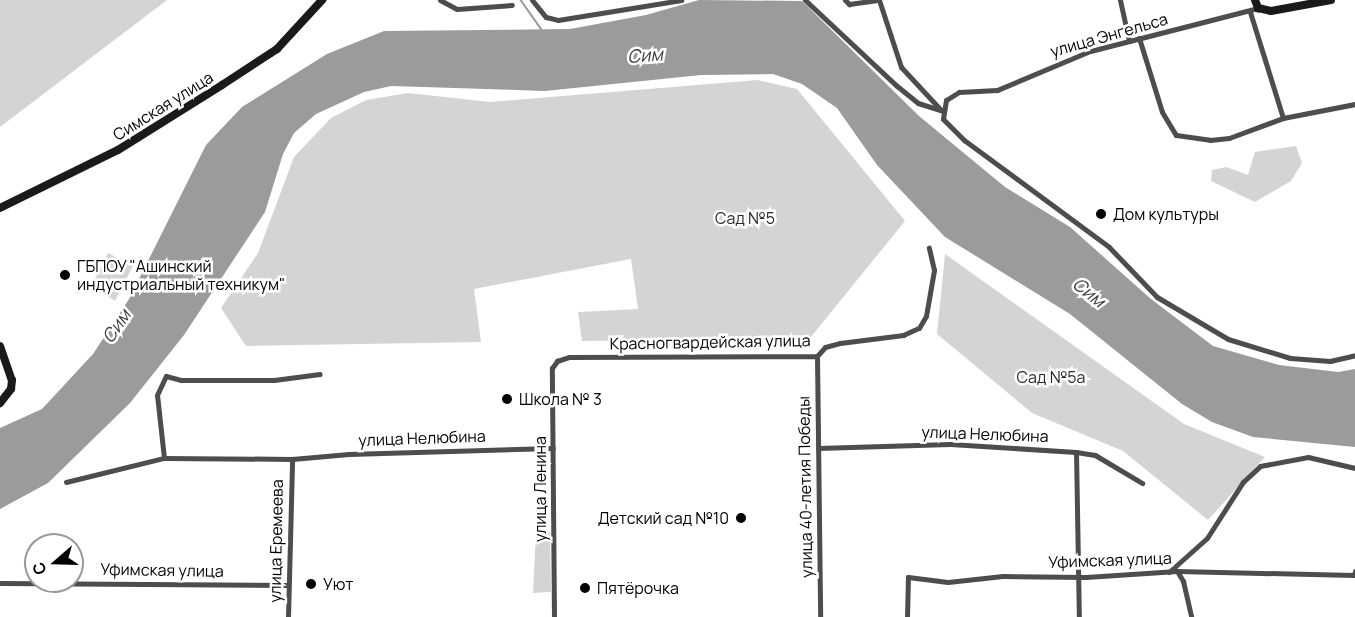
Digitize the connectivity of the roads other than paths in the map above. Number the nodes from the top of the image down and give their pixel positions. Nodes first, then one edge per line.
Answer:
1 (322, 0) edge
2 (440, 0) edge
3 (532, 0) edge
4 (681, 0) edge
5 (805, 0) edge
6 (845, 0) edge
7 (878, 0) edge
8 (1120, 0) edge
9 (1255, 0) edge
10 (1331, 0) edge
11 (512, 5) dead end
12 (1258, 8) junction
13 (1250, 12) junction
14 (1139, 38) junction
15 (1129, 41) junction
16 (1355, 104) edge
17 (942, 111) junction
18 (1283, 118) junction
19 (0, 208) edge
20 (929, 248) dead end
21 (0, 346) edge
22 (1355, 355) edge
23 (817, 356) junction
24 (557, 361) joint
25 (320, 374) dead end
26 (0, 403) edge
27 (553, 448) junction
28 (819, 448) junction
29 (1076, 452) junction
30 (164, 458) junction
31 (291, 462) junction
32 (1355, 468) edge
33 (66, 482) dead end
34 (1142, 483) dead end
35 (1177, 571) junction
36 (1354, 573) edge
37 (1166, 574) junction
38 (1078, 577) junction
39 (0, 583) edge
40 (288, 585) junction
41 (288, 617) edge
42 (554, 617) edge
43 (820, 617) edge
44 (908, 617) edge
45 (1079, 617) edge
46 (1191, 617) edge

1 - 19 main road, Симская улица
2 - 11 street
3 - 4 street
5 - 17 street
6 - 7 street
7 - 17 street
8 - 15 street
9 - 12 main road
10 - 12 main road, улица Энгельса
12 - 13 street, улица Энгельса
13 - 14 street, улица Энгельса
13 - 18 street
14 - 15 street, улица Энгельса
14 - 18 street
15 - 17 street, улица Энгельса
16 - 18 street
17 - 22 street
20 - 23 street, Красногвардейская улица
21 - 26 main road
23 - 24 street, Красногвардейская улица
23 - 28 street, улица 40-летия Победы
24 - 27 street, улица Ленина
25 - 30 street
27 - 31 street, улица Нелюбина
27 - 42 street, улица Ленина
28 - 29 street, улица Нелюбина
28 - 43 street, улица 40-летия Победы
29 - 34 street, улица Нелюбина
29 - 38 street
30 - 31 street, улица Нелюбина
30 - 33 street, улица Нелюбина
31 - 40 street, улица Еремеева
32 - 37 street
35 - 36 street, Уфимская улица
35 - 37 street, Уфимская улица
35 - 46 street
37 - 38 street, Уфимская улица
38 - 44 street, Уфимская улица
38 - 45 street
39 - 40 street, Уфимская улица
40 - 41 street, улица Еремеева

